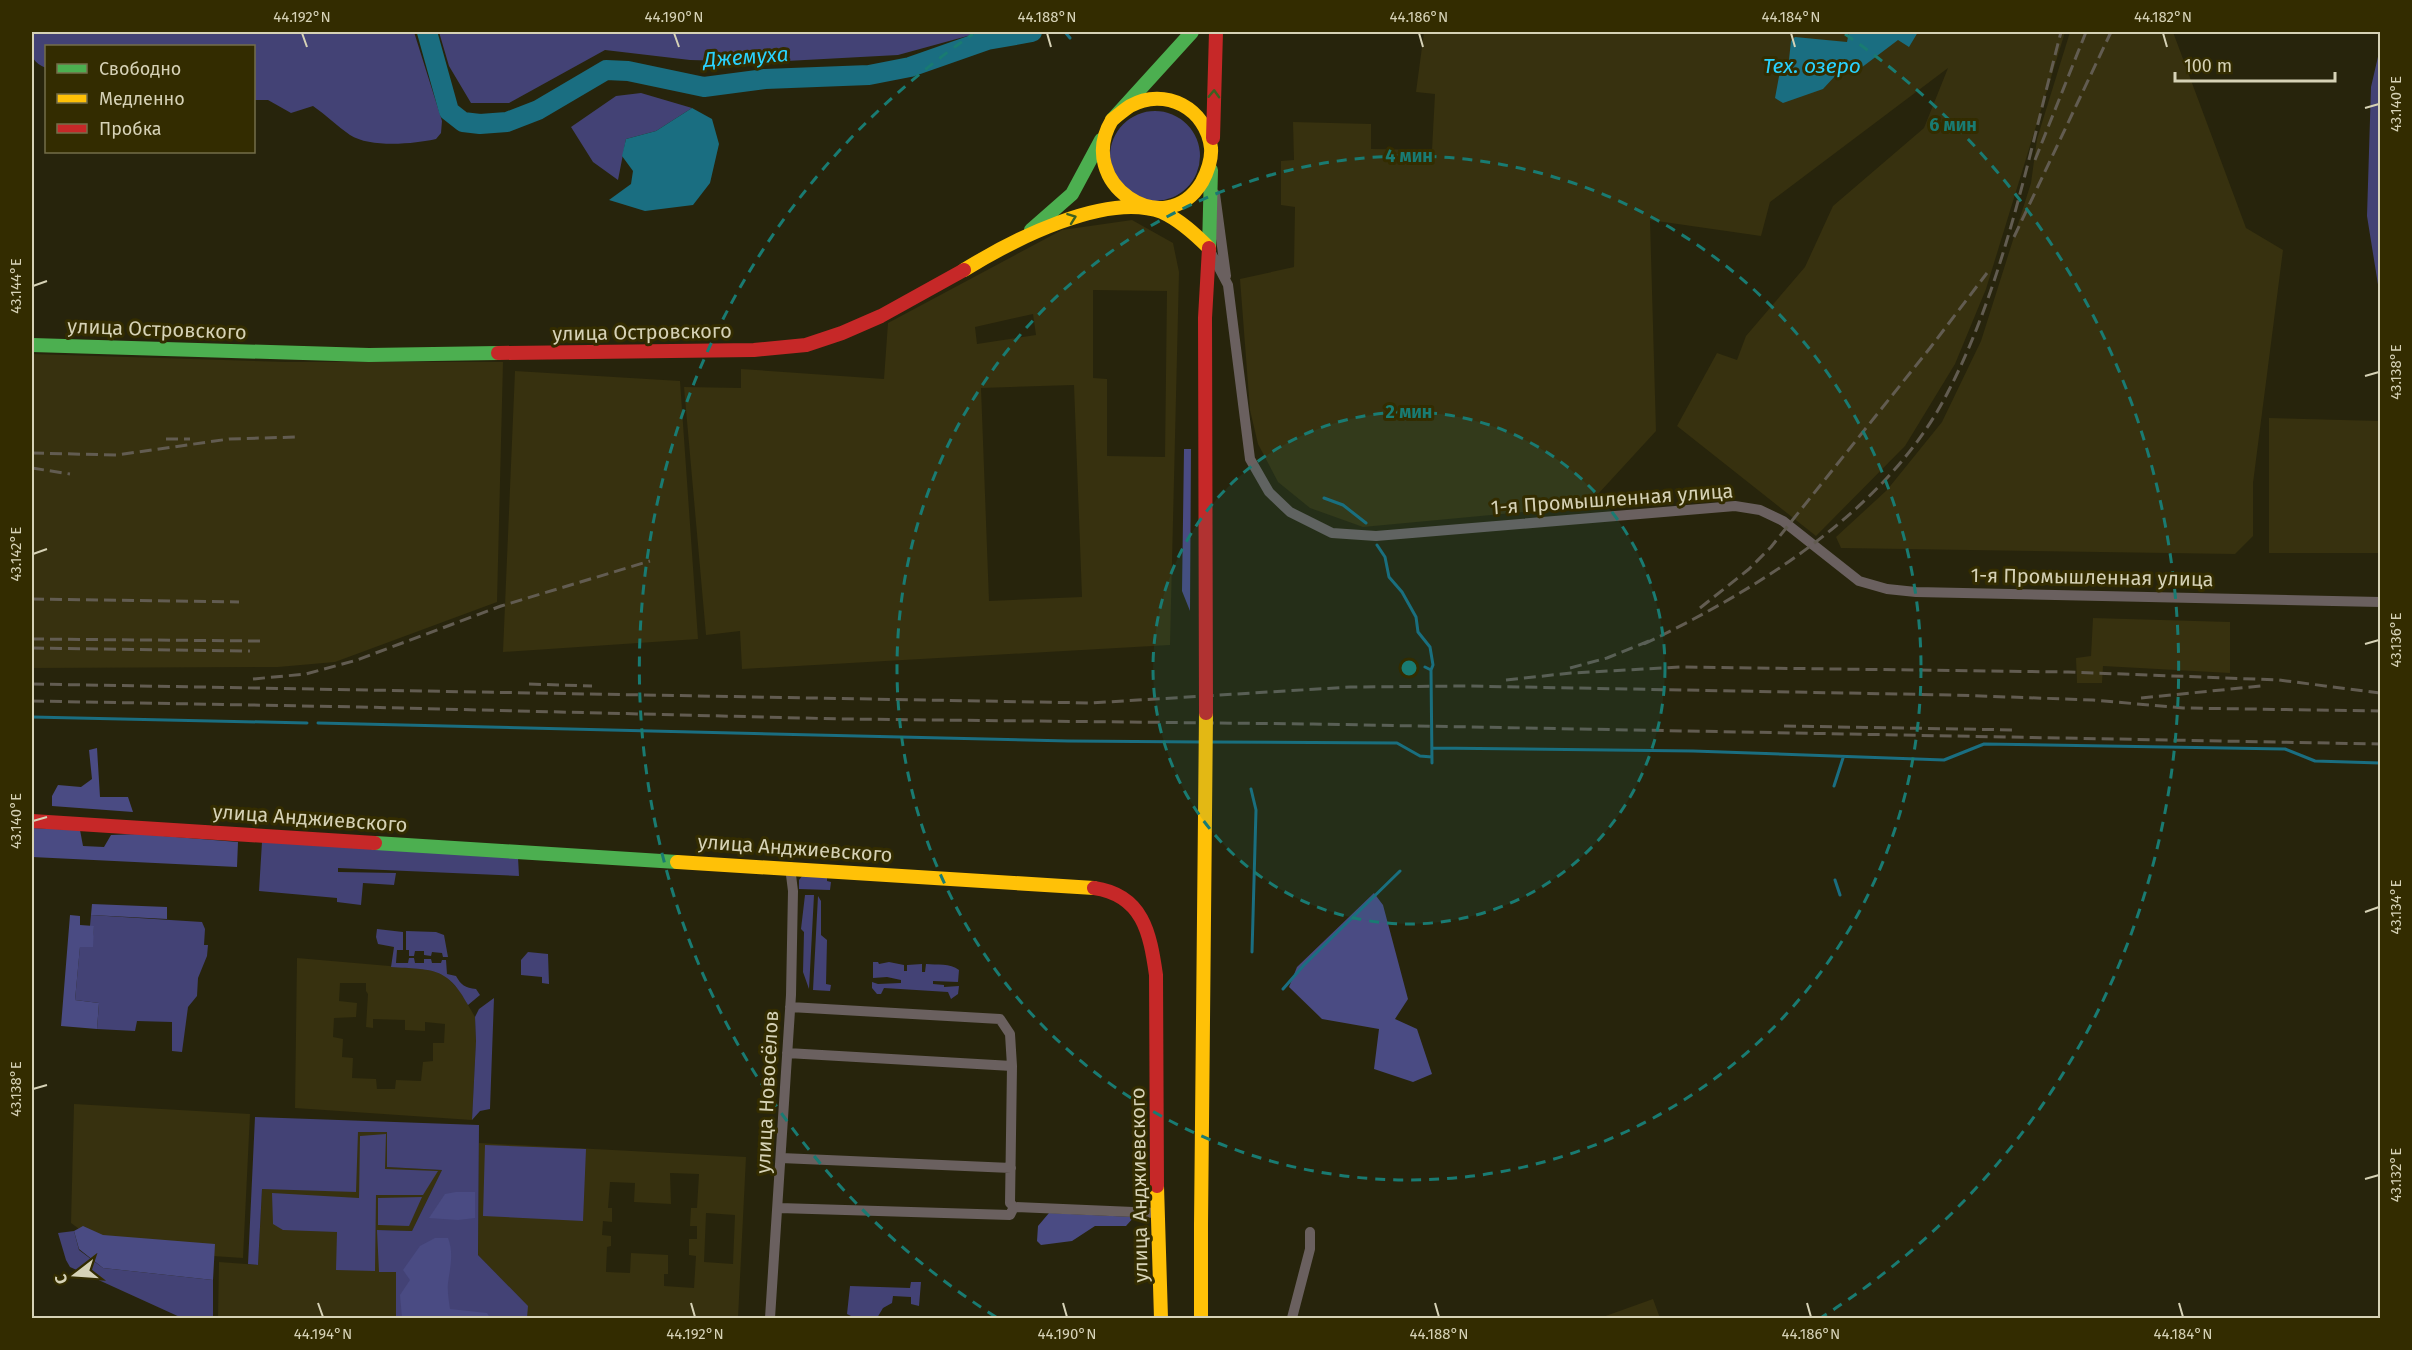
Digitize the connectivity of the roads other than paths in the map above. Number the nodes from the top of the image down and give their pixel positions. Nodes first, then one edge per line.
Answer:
1 (1191, 32) edge
2 (1216, 32) edge
3 (1109, 125) junction
4 (1212, 157) junction
5 (1145, 208) junction
6 (1018, 241) junction
7 (1209, 248) junction
8 (1227, 285) junction
9 (32, 345) edge
10 (2380, 602) edge
11 (32, 821) edge
12 (790, 867) junction
13 (790, 1007) junction
14 (788, 1053) junction
15 (1012, 1066) junction
16 (781, 1158) junction
17 (1011, 1168) junction
18 (1014, 1207) junction
19 (779, 1208) junction
20 (1158, 1213) junction
21 (1310, 1232) dead end
22 (770, 1318) edge
23 (1161, 1318) edge
24 (1201, 1318) edge
25 (1292, 1318) edge

1 - 3 street
4 -> 2 street
3 - 4 street
3 - 5 street
3 - 6 street
4 - 5 street
4 - 7 street
4 - 8 street
6 -> 5 street, улица Островского
5 - 7 street, улица Островского
6 - 9 street, улица Островского
7 - 8 street, 1-я Промышленная улица
7 - 24 street, bridge
8 - 10 street, 1-я Промышленная улица
11 - 12 street, улица Анджиевского
12 - 13 street, улица Новосёлов
12 - 20 street, улица Анджиевского
13 - 14 street, улица Новосёлов
13 - 15 street
14 - 15 street
14 - 16 street, улица Новосёлов
15 - 17 street
16 - 17 street
16 - 19 street, улица Новосёлов
17 - 18 street
18 - 19 street
18 - 20 street
19 - 22 street, улица Новосёлов
20 - 23 street, улица Анджиевского
21 - 25 street

